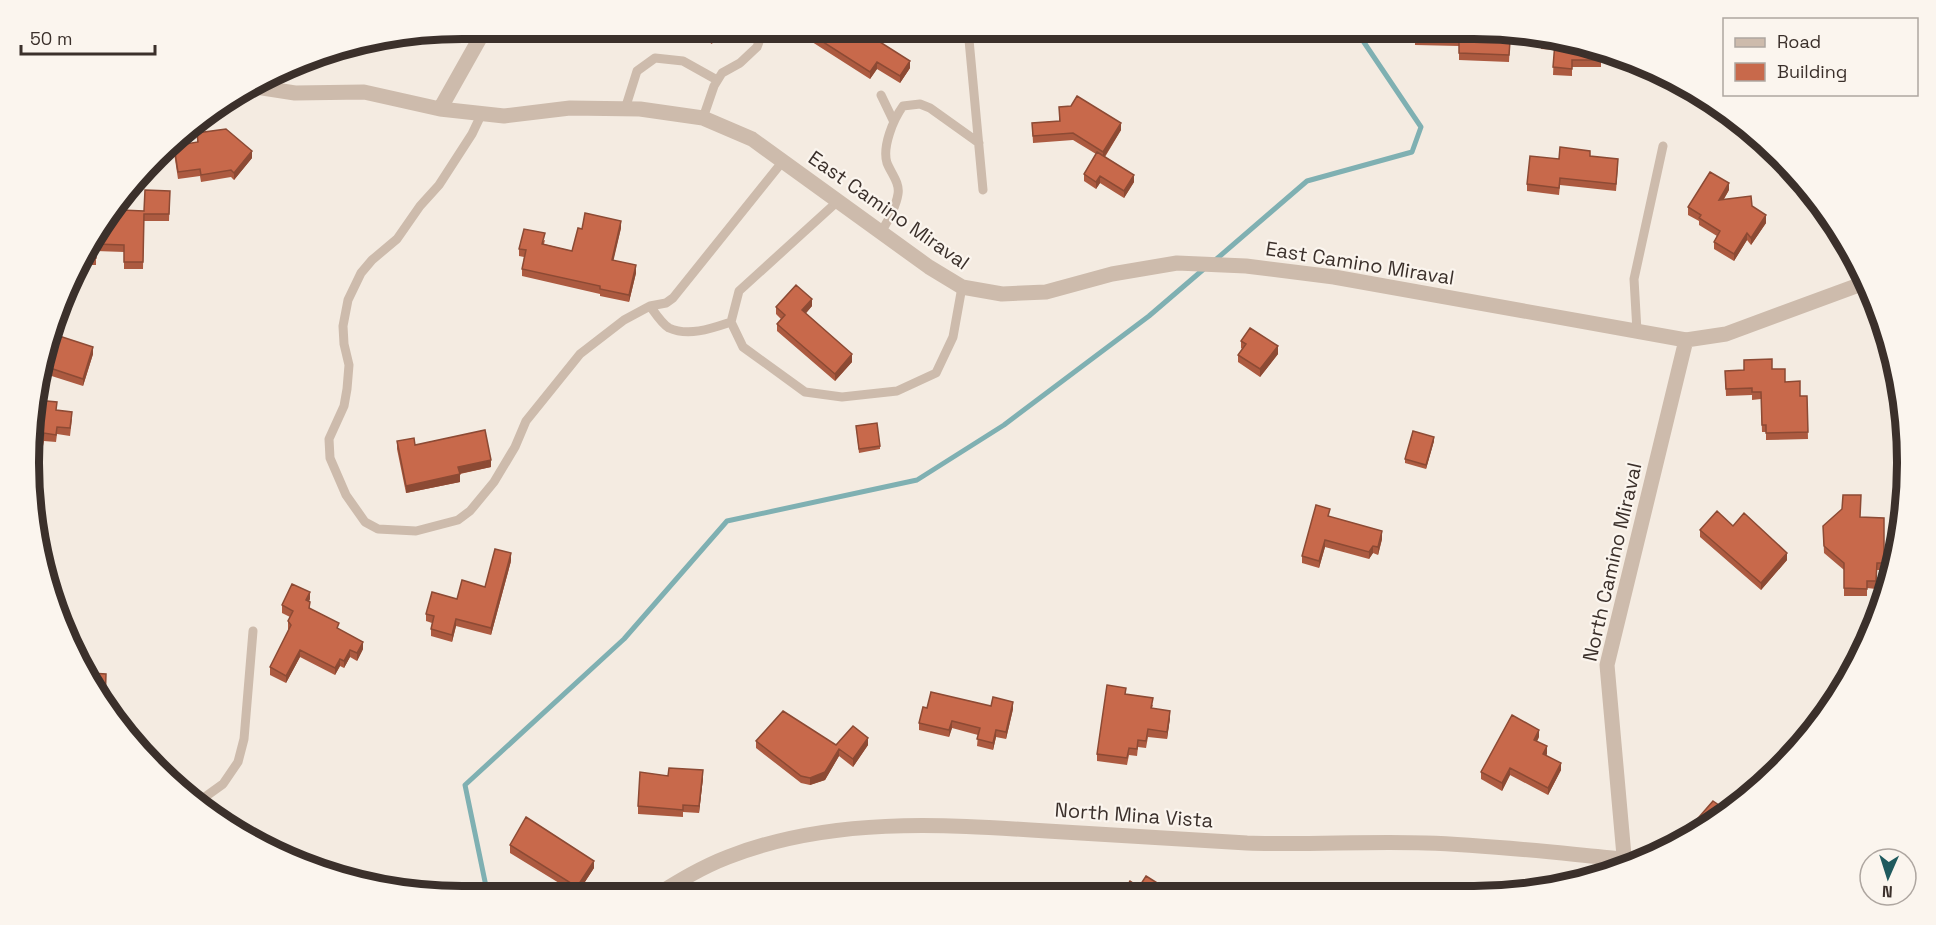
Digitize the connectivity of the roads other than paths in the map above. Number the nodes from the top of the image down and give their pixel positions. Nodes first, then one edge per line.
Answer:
1 (479, 39) edge
2 (760, 39) edge
3 (969, 39) edge
4 (717, 80) junction
5 (265, 88) edge
6 (881, 95) dead end
7 (440, 109) junction
8 (625, 109) junction
9 (482, 113) junction
10 (703, 118) junction
11 (893, 120) junction
12 (980, 143) junction
13 (1663, 146) dead end
14 (783, 161) junction
15 (983, 190) dead end
16 (838, 201) junction
17 (881, 232) junction
18 (1858, 285) edge
19 (962, 287) junction
20 (650, 306) junction
21 (731, 322) junction
22 (1637, 331) junction
23 (1686, 340) junction
24 (253, 631) dead end
25 (204, 797) edge
26 (1624, 859) edge
27 (1615, 862) edge
28 (672, 886) edge

1 - 7 street
2 - 4 lane
3 - 12 lane
4 - 8 lane
4 - 10 lane
5 - 7 street, East Camino Miraval
6 - 11 lane
7 - 9 street, East Camino Miraval
8 - 9 street, East Camino Miraval
8 - 10 street, East Camino Miraval
9 - 20 lane
10 - 14 street, East Camino Miraval
11 - 12 lane
11 - 17 lane
12 - 15 lane
13 - 22 lane
14 - 16 street, East Camino Miraval
14 - 20 lane
16 - 17 street, East Camino Miraval
16 - 21 lane
17 - 19 street, East Camino Miraval
18 - 23 street, East Camino Miraval
19 - 21 lane
19 - 22 street, East Camino Miraval
20 - 21 lane
22 - 23 street, East Camino Miraval
23 - 26 street, North Camino Miraval
24 - 25 lane
27 - 28 street, North Mina Vista

